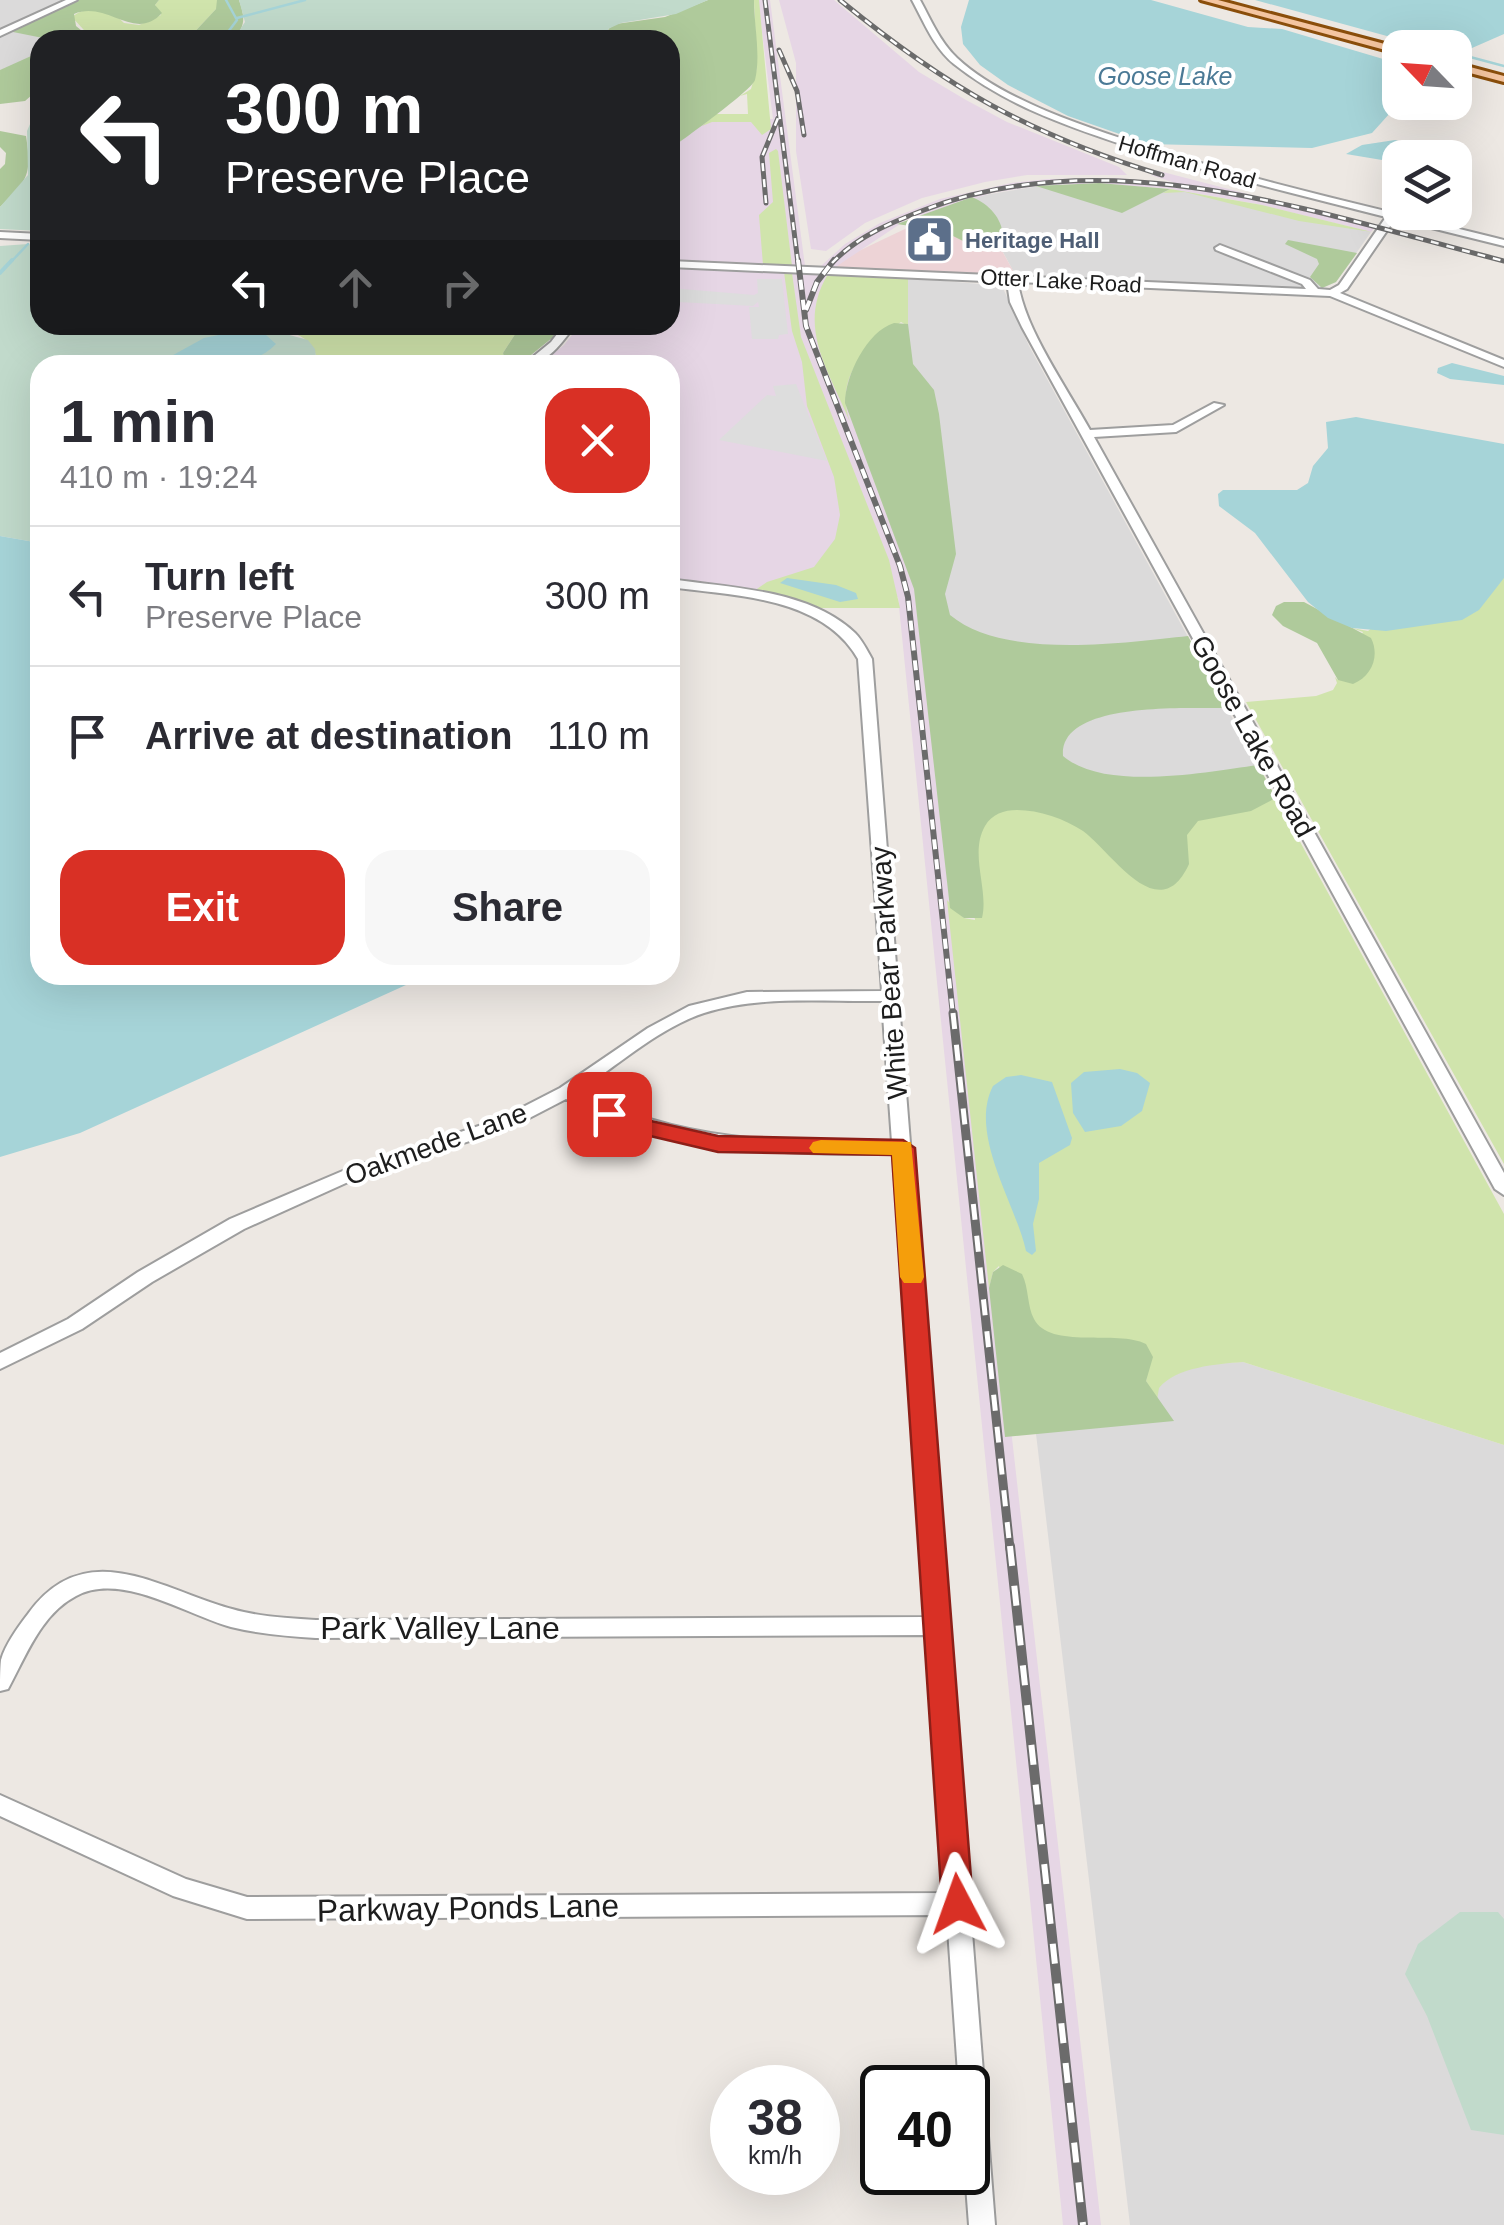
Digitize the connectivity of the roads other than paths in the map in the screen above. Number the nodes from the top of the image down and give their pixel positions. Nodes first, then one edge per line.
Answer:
1 (73, 0) edge
2 (916, 0) edge
3 (1206, 0) edge
4 (1223, 0) edge
5 (0, 32) edge
6 (1382, 44) edge
7 (1382, 44) edge
8 (1472, 68) edge
9 (1504, 76) edge
10 (1382, 213) edge
11 (1382, 230) edge
12 (1448, 230) edge
13 (0, 235) edge
14 (30, 236) edge
15 (1504, 244) edge
16 (1220, 248) dead end
17 (680, 264) edge
18 (1012, 279) junction
19 (1316, 293) junction
20 (1332, 293) junction
21 (563, 335) edge
22 (541, 355) edge
23 (1504, 364) edge
24 (1218, 406) dead end
25 (1086, 434) junction
26 (680, 585) edge
27 (890, 996) junction
28 (566, 1092) junction
29 (903, 1148) junction
30 (1504, 1190) edge
31 (0, 1362) edge
32 (938, 1626) junction
33 (0, 1682) edge
34 (0, 1805) edge
35 (958, 1904) junction
36 (982, 2225) edge

1 - 5 street
2 - 10 street, Hoffman Road
3 - 6 main road
4 - 7 main road
8 - 9 main road
11 - 20 street
12 - 15 street, Hoffman Road
13 - 14 street
16 - 19 street
17 - 18 street, Otter Lake Road
18 - 19 street, Otter Lake Road
18 - 25 street, Goose Lake Road
19 - 20 street, Otter Lake Road
20 - 23 street
21 - 22 street
24 - 25 street
25 - 30 street, Goose Lake Road
26 - 27 street, White Bear Parkway
27 - 28 street, Oakmede Lane
27 - 29 street, White Bear Parkway
28 - 29 street
28 - 31 street, Oakmede Lane
29 - 32 street, White Bear Parkway
32 - 33 street, Park Valley Lane
32 - 35 street, White Bear Parkway
34 - 35 street, Parkway Ponds Lane
35 - 36 street, White Bear Parkway

